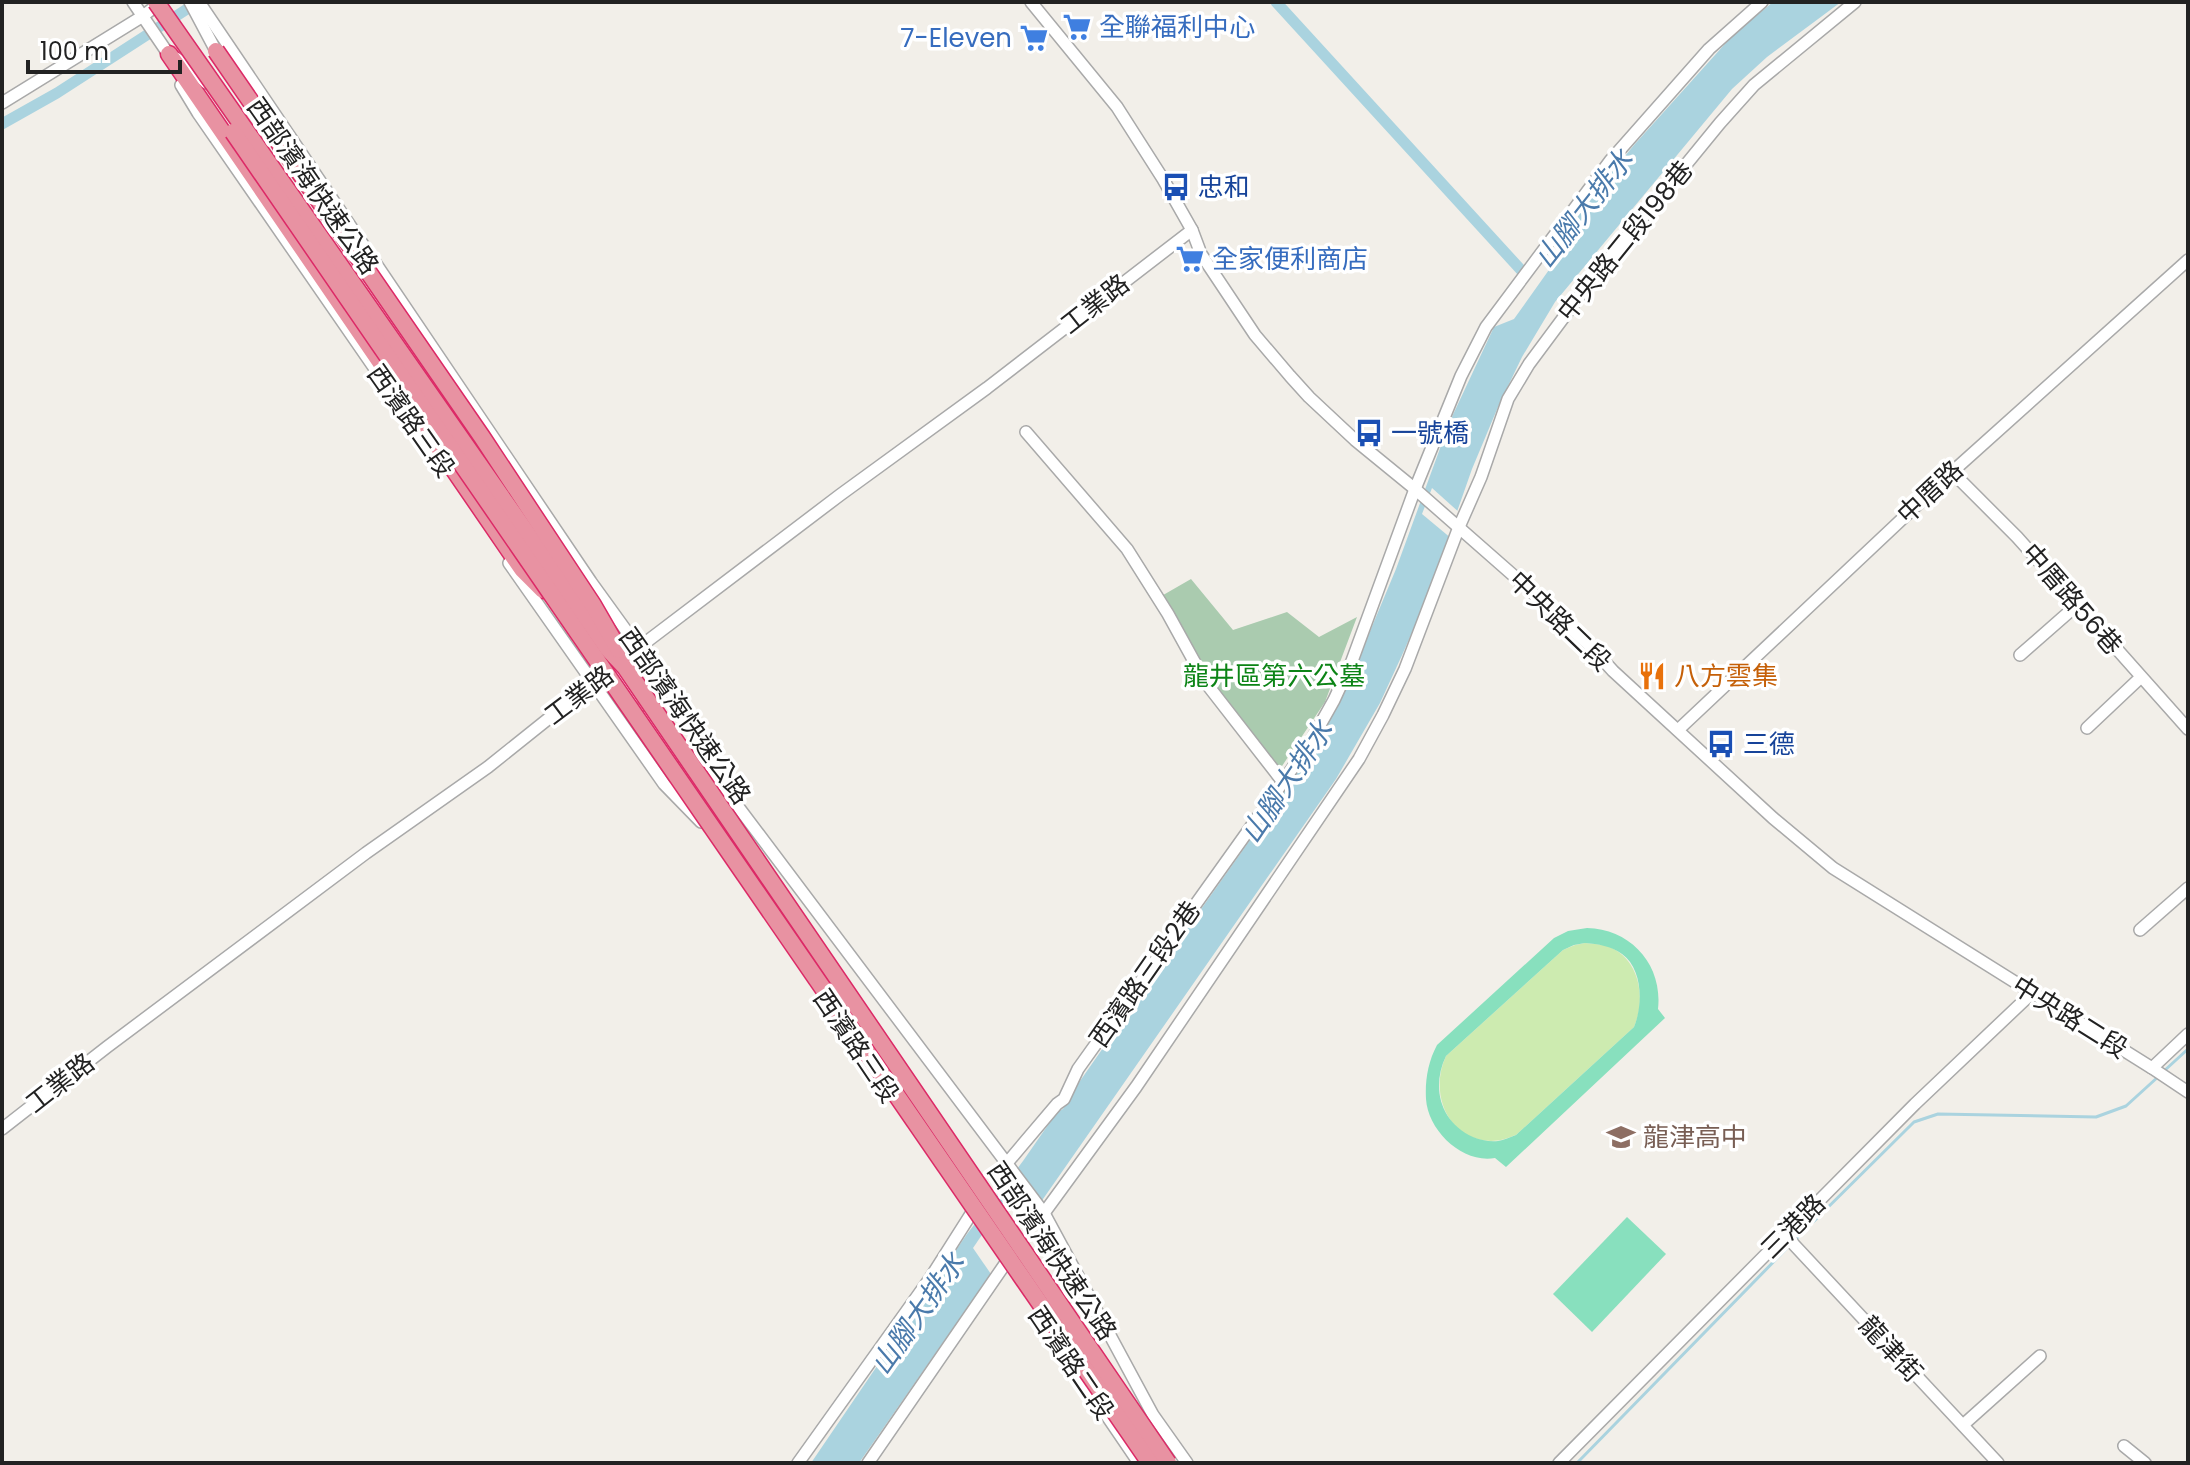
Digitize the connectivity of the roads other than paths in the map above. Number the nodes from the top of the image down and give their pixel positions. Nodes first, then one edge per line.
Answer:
1 (133, 2) edge
2 (190, 2) edge
3 (1031, 2) edge
4 (1762, 2) edge
5 (1853, 2) edge
6 (162, 3) edge
7 (201, 10) edge
8 (145, 14) edge
9 (165, 48) junction
10 (216, 51) joint
11 (2, 103) edge
12 (239, 117) junction
13 (1192, 230) junction
14 (2188, 260) edge
15 (1026, 432) dead end
16 (1952, 472) junction
17 (1415, 489) junction
18 (1459, 527) junction
19 (558, 605) junction
20 (2077, 605) junction
21 (637, 649) junction
22 (2020, 655) dead end
23 (620, 668) junction
24 (2140, 678) junction
25 (594, 682) junction
26 (650, 715) junction
27 (2087, 728) dead end
28 (2188, 729) edge
29 (1678, 730) junction
30 (1283, 782) junction
31 (730, 796) junction
32 (707, 828) junction
33 (2188, 888) edge
34 (2140, 930) dead end
35 (2032, 993) junction
36 (2188, 1034) edge
37 (2152, 1068) junction
38 (2188, 1092) edge
39 (2, 1129) edge
40 (1007, 1163) junction
41 (1044, 1213) junction
42 (971, 1214) junction
43 (1784, 1234) junction
44 (1005, 1264) junction
45 (2040, 1356) dead end
46 (1963, 1425) junction
47 (2124, 1446) dead end
48 (798, 1463) edge
49 (868, 1463) edge
50 (1139, 1463) edge
51 (1150, 1463) edge
52 (1168, 1463) edge
53 (1187, 1463) edge
54 (1559, 1463) edge
55 (1998, 1463) edge
56 (2145, 1463) edge

1 - 8 street, 西濱路三段
2 - 7 street
3 - 13 street, 中央路二段
4 - 17 street, 西濱路三段2巷
5 - 18 street, 中央路二段198巷
6 - 8 street
6 - 12 street, 西濱路三段, bridge
6 - 23 highway, 西部濱海快速公路, bridge
7 - 10 street
7 - 21 street, 西濱路三段
8 - 9 street, 西濱路三段
8 - 11 street
8 - 19 highway, 西部濱海快速公路, bridge
9 - 12 street
9 - 19 highway, bridge
9 - 25 street, 西濱路三段
10 - 23 highway, bridge
12 - 23 street, 西濱路三段
13 - 17 street, 中央路二段
13 - 21 street, 工業路
14 - 16 street, 中厝路
15 - 30 street
16 - 20 street, 中厝路56巷
16 - 29 street, 中厝路
17 - 18 street, 中央路二段
17 - 30 street, 西濱路三段2巷
18 - 29 street, 中央路二段
18 - 41 street, 中央路二段198巷
19 - 51 highway, 西部濱海快速公路, bridge
20 - 22 street
20 - 24 street, 中厝路56巷
21 - 23 street, 工業路
21 - 31 street, 西濱路三段
23 - 25 street, 工業路
23 - 26 street, 西濱路三段
23 - 52 highway, 西部濱海快速公路, bridge
24 - 27 street
24 - 28 street, 中厝路56巷
25 - 32 street, 西濱路三段
25 - 39 street, 工業路
26 - 31 street, 西濱路三段
26 - 32 street, 西濱路三段
29 - 35 street, 中央路二段
30 - 40 street, 西濱路三段2巷
31 - 40 street, 西濱路三段
32 - 42 street, 西濱路三段
33 - 34 street
35 - 37 street, 中央路二段
35 - 43 street, 三港路
36 - 37 street
37 - 38 street, 中央路二段
40 - 41 street, 西濱路二段
41 - 53 street, 西濱路二段
42 - 44 street, 西濱路三段
42 - 48 street
43 - 46 street, 龍津街
43 - 54 street, 三港路
44 - 49 street
44 - 50 street, 西濱路二段
45 - 46 street
46 - 55 street, 龍津街
47 - 56 street

